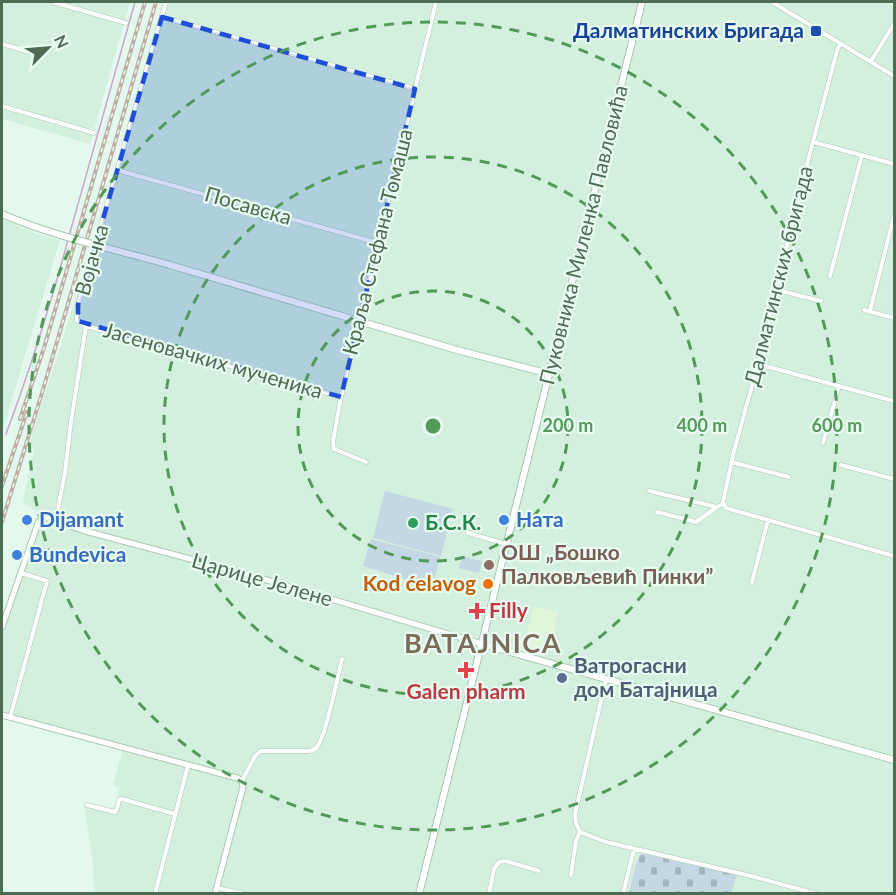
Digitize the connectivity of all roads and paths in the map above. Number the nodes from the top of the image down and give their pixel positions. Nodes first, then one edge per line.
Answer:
1 (53, 2) edge
2 (166, 2) edge
3 (436, 2) edge
4 (642, 2) edge
5 (772, 2) edge
6 (162, 17) junction
7 (126, 23) dead end
8 (894, 24) edge
9 (840, 43) junction
10 (2, 44) edge
11 (37, 54) dead end
12 (870, 61) junction
13 (894, 76) edge
14 (415, 89) junction
15 (2, 106) edge
16 (93, 134) dead end
17 (813, 142) junction
18 (862, 155) junction
19 (894, 164) edge
20 (117, 170) junction
21 (2, 214) edge
22 (894, 216) edge
23 (378, 243) junction
24 (830, 276) dead end
25 (777, 290) junction
26 (821, 301) dead end
27 (864, 310) dead end
28 (870, 311) junction
29 (894, 318) edge
30 (358, 321) junction
31 (86, 326) junction
32 (758, 364) junction
33 (550, 374) junction
34 (839, 386) junction
35 (340, 397) junction
36 (894, 401) edge
37 (824, 443) dead end
38 (366, 462) dead end
39 (731, 462) junction
40 (841, 465) dead end
41 (789, 477) dead end
42 (894, 479) edge
43 (649, 491) dead end
44 (725, 506) junction
45 (717, 507) junction
46 (657, 512) dead end
47 (56, 520) junction
48 (768, 520) junction
49 (468, 533) dead end
50 (507, 544) junction
51 (894, 556) edge
52 (20, 573) junction
53 (752, 582) dead end
54 (2, 627) edge
55 (482, 644) junction
56 (342, 659) dead end
57 (606, 679) junction
58 (2, 716) edge
59 (10, 718) junction
60 (894, 760) edge
61 (188, 765) junction
62 (242, 781) junction
63 (87, 805) dead end
64 (175, 814) junction
65 (580, 832) junction
66 (634, 849) junction
67 (539, 871) dead end
68 (571, 875) dead end
69 (216, 891) edge
70 (797, 891) edge
71 (154, 894) edge
72 (244, 894) edge
73 (419, 894) edge
74 (489, 894) edge
75 (623, 894) edge
76 (817, 894) edge

1 - 7 street
2 - 6 street, Војачка
3 - 14 street, Краља Стефана Томаша
4 - 33 main road, Пуковника Миленка Павловића
5 - 9 street
6 - 14 street
6 - 20 street, Војачка
8 - 12 street
9 - 12 street
9 - 17 street, Далматинских бригада
10 - 11 street
12 - 13 street
14 - 23 street, Краља Стефана Томаша
15 - 16 street
17 - 18 street
17 - 25 street, Далматинских бригада
18 - 19 street
18 - 24 street
20 - 23 street, Посавска
20 - 31 street, Војачка
21 - 30 main road, bridge
22 - 28 street
23 - 30 street, Краља Стефана Томаша
25 - 26 street
25 - 32 street, Далматинских бригада
27 - 28 street
28 - 29 street
30 - 33 main road
30 - 35 street, Краља Стефана Томаша
31 - 35 street, Јасеновачких мученика
31 - 47 street, Војачка
32 - 34 street
32 - 39 street, Далматинских бригада
33 - 50 main road, Пуковника Миленка Павловића
34 - 36 street
34 - 37 street
35 - 38 street, Краља Стефана Томаша
39 - 41 street
39 - 44 street, Далматинских бригада
40 - 42 street
43 - 45 street
44 - 45 street
44 - 48 street
45 - 46 street
47 - 52 street, Царице Јелене
47 - 55 street, Царице Јелене
48 - 51 street
48 - 53 street
49 - 50 street
50 - 55 main road, Пуковника Миленка Павловића
52 - 54 street
52 - 59 street
55 - 57 main road
55 - 73 main road, Пуковника Миленка Павловића
56 - 62 street
57 - 60 main road
57 - 65 street
58 - 59 street
59 - 61 street
61 - 62 street
61 - 64 street
62 - 69 street
63 - 64 street
64 - 71 street
65 - 66 street
65 - 68 street
66 - 70 street
66 - 75 street
67 - 74 street
69 - 72 street
70 - 76 street

